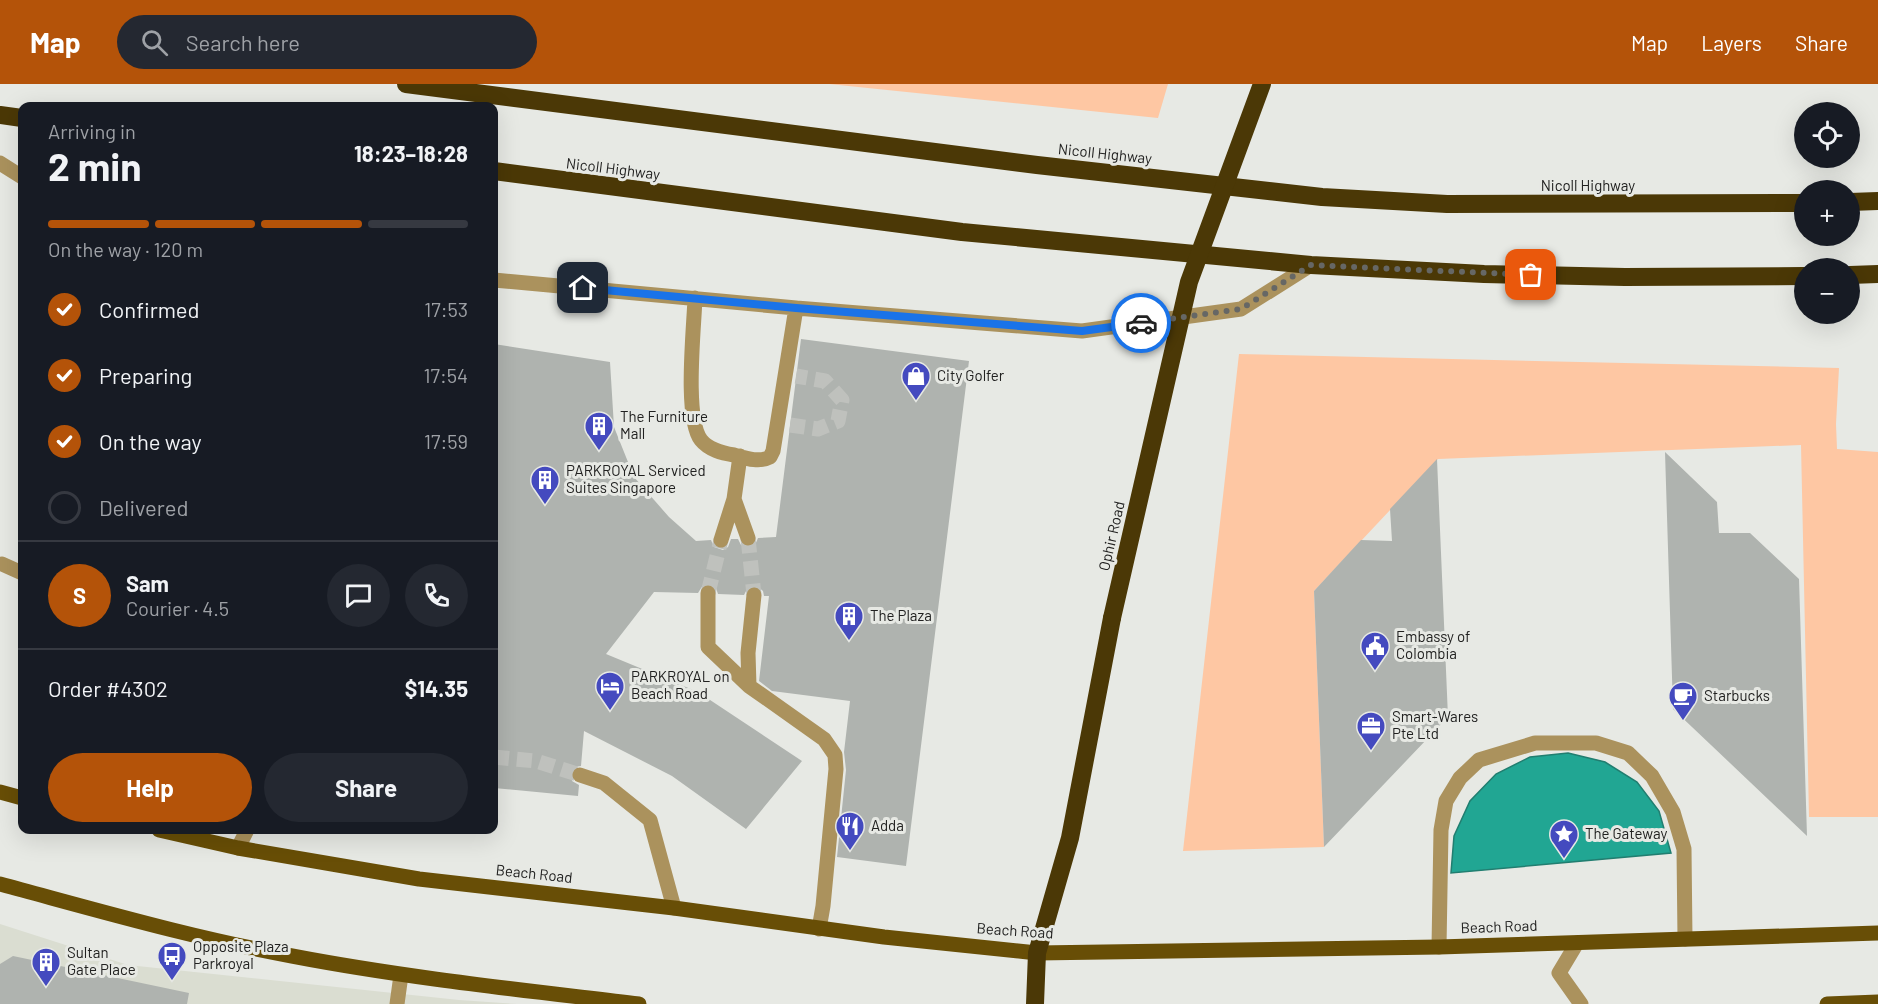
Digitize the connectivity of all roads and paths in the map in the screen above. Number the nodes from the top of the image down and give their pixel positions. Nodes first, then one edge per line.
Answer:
1 (406, 84) edge
2 (1262, 84) edge
3 (0, 115) edge
4 (18, 117) edge
5 (0, 163) edge
6 (498, 172) edge
7 (18, 174) edge
8 (1878, 201) edge
9 (1860, 202) edge
10 (1794, 203) edge
11 (1311, 265) junction
12 (1878, 274) edge
13 (1860, 275) edge
14 (1794, 276) edge
15 (498, 280) edge
16 (695, 298) junction
17 (796, 308) junction
18 (740, 456) junction
19 (734, 500) junction
20 (748, 538) tunnel mouth
21 (721, 540) tunnel mouth
22 (2, 564) dead end
23 (18, 571) edge
24 (708, 593) tunnel mouth
25 (754, 595) tunnel mouth
26 (749, 686) junction
27 (580, 775) tunnel mouth
28 (0, 792) edge
29 (18, 797) edge
30 (177, 834) edge
31 (245, 834) edge
32 (238, 848) junction
33 (0, 884) edge
34 (674, 908) junction
35 (819, 929) junction
36 (1878, 933) edge
37 (1685, 939) junction
38 (1577, 943) junction
39 (1439, 947) junction
40 (1037, 952) junction
41 (401, 975) junction
42 (1878, 1002) edge
43 (397, 1004) edge
44 (639, 1004) edge
45 (1035, 1004) edge
46 (1581, 1004) edge
47 (1827, 1004) edge

1 - 10 highway, Nicoll Highway
2 - 40 highway, Ophir Road, bridge
3 - 4 highway
5 - 7 street
6 - 11 highway, Nicoll Highway
8 - 9 highway
11 - 14 highway, Nicoll Highway
11 - 17 street
12 - 13 highway
15 - 16 street
16 - 17 street
16 - 18 street
17 - 18 street
18 - 19 street
19 - 20 street
19 - 21 street
22 - 23 street
24 - 26 street
25 - 26 street
26 - 35 street
27 - 34 street
28 - 29 main road
30 - 32 main road, Beach Road
31 - 32 street
32 - 34 main road, Beach Road
33 - 41 main road
34 - 35 main road, Beach Road
35 - 40 main road, Beach Road
36 - 37 main road, Beach Road
37 - 38 main road, Beach Road
37 - 39 street
38 - 39 main road, Beach Road
38 - 46 street
39 - 40 main road, Beach Road
40 - 45 highway, Ophir Road
41 - 43 street
41 - 44 main road
42 - 47 main road

